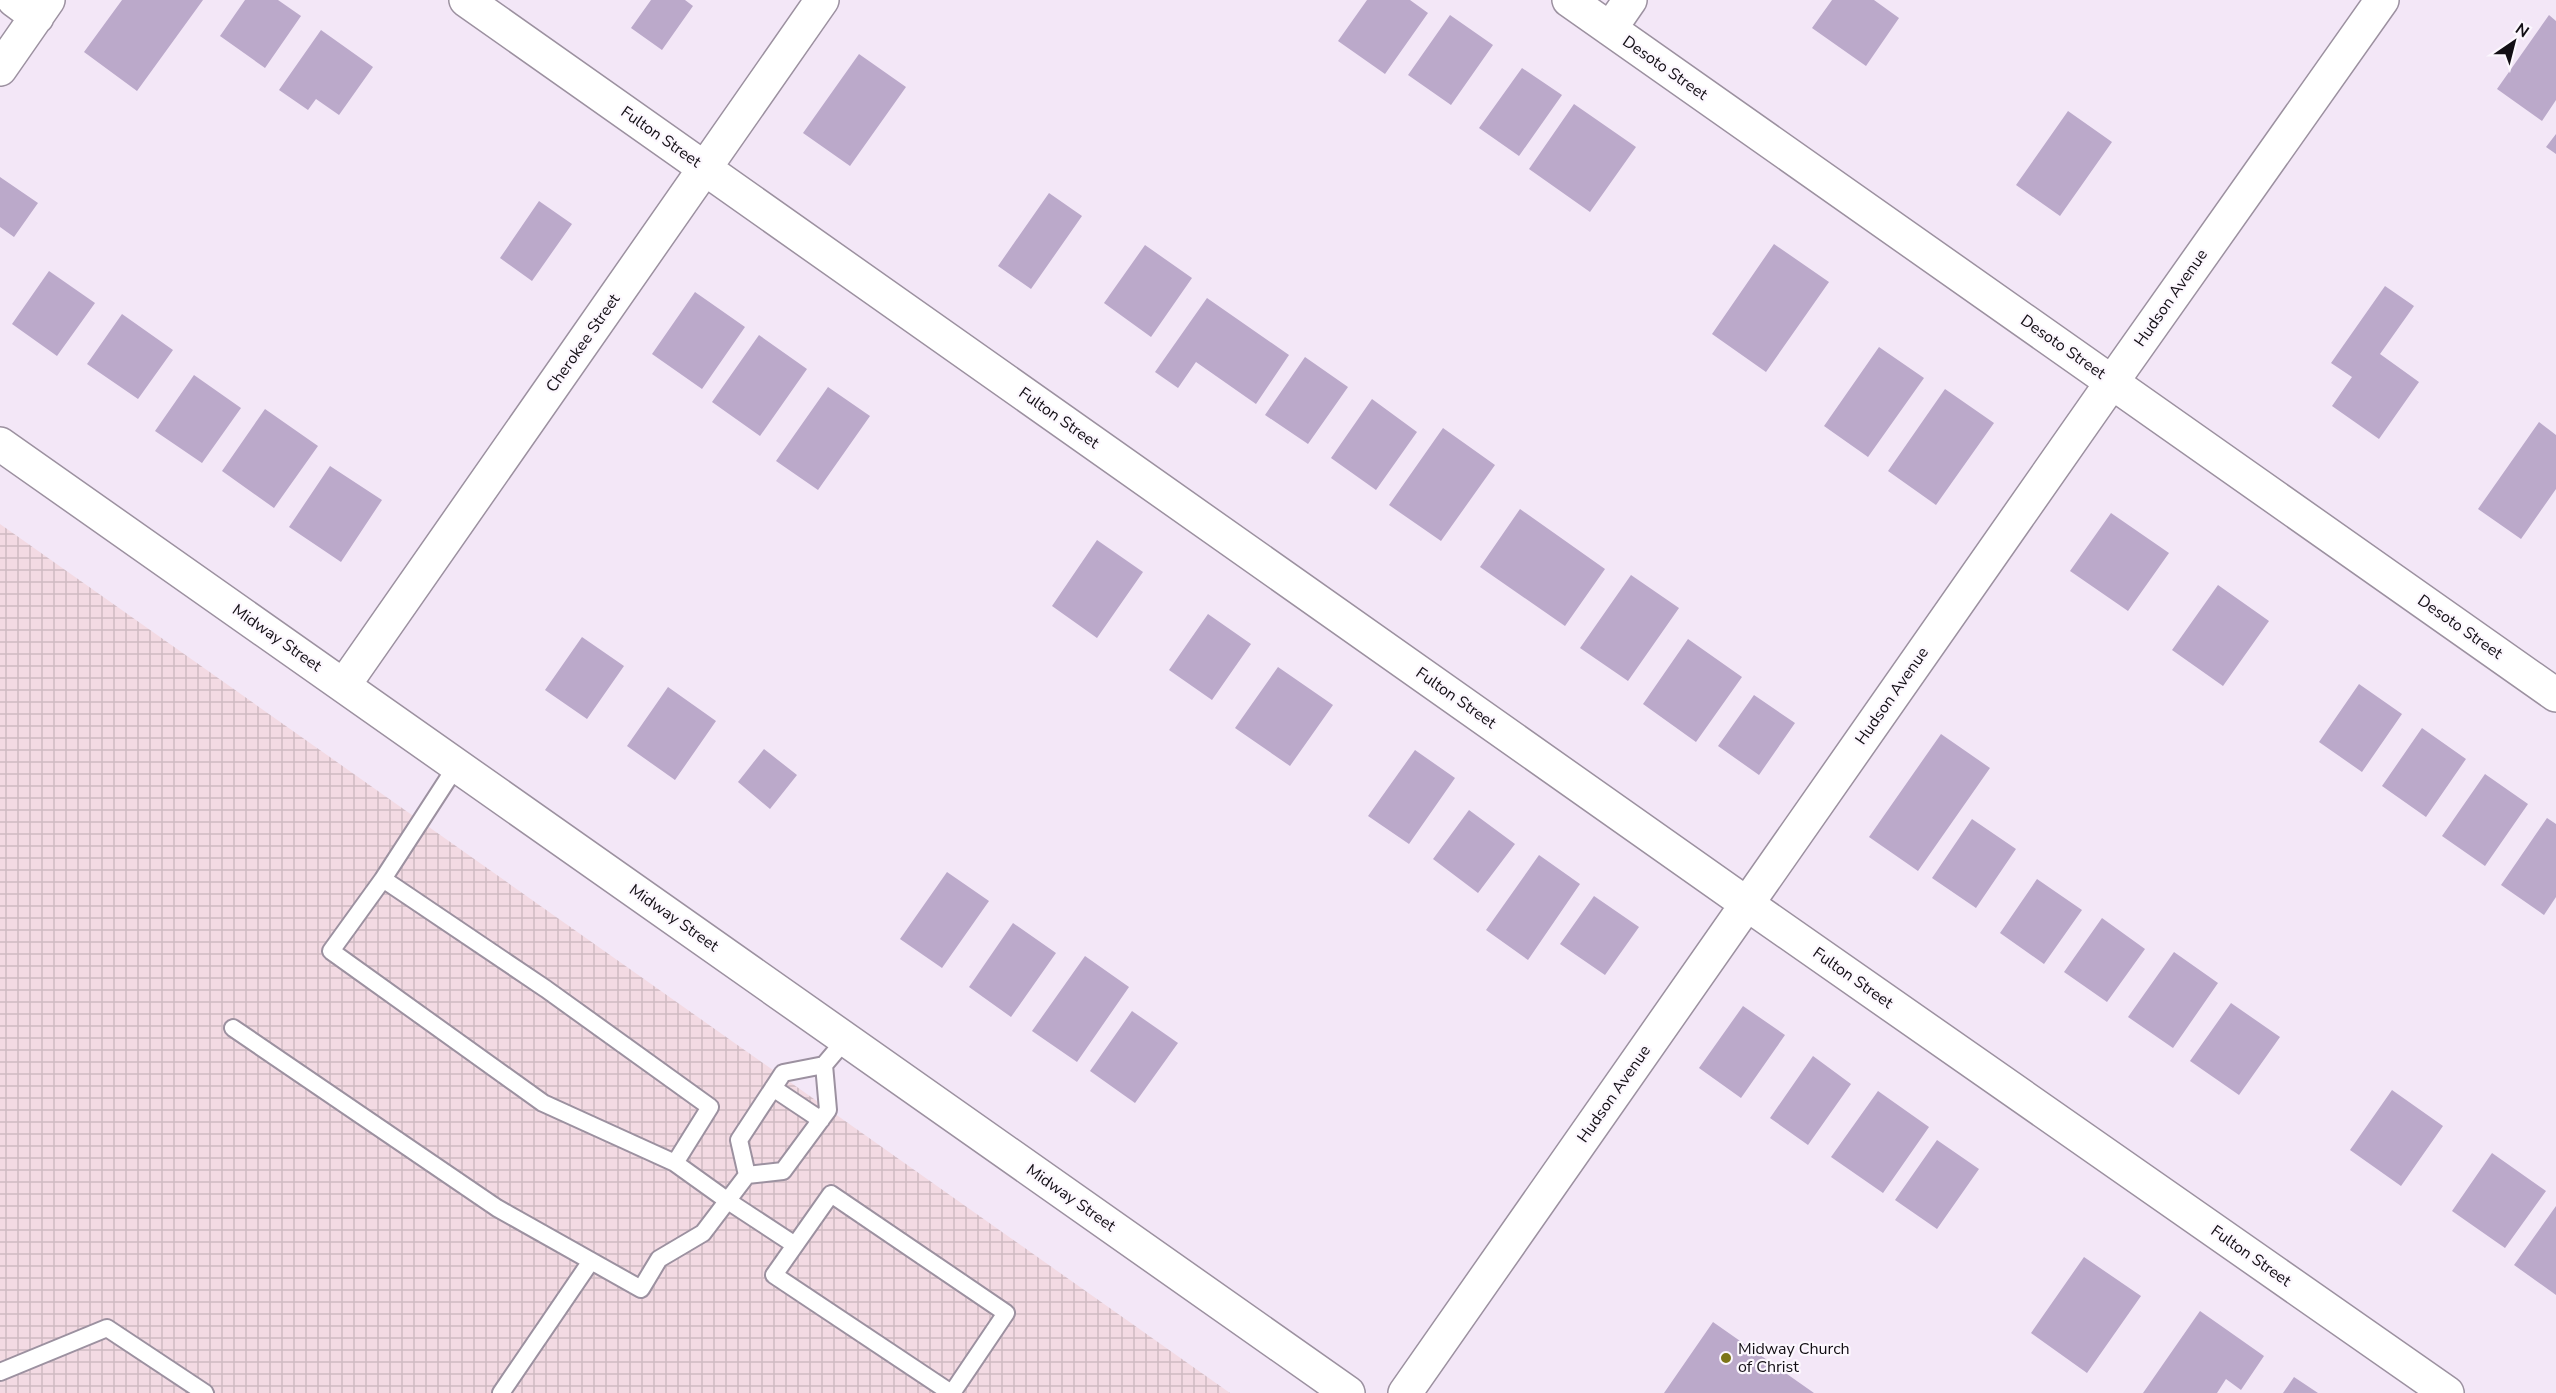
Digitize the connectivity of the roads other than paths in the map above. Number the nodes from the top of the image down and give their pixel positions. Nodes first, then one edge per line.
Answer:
1 (466, 0) edge
2 (822, 0) edge
3 (1569, 0) edge
4 (1630, 0) edge
5 (2382, 0) edge
6 (33, 6) edge
7 (1610, 29) junction
8 (0, 69) edge
9 (705, 168) junction
10 (2112, 382) junction
11 (0, 444) edge
12 (344, 685) junction
13 (2556, 694) edge
14 (457, 765) junction
15 (383, 879) junction
16 (1747, 904) junction
17 (233, 1028) dead end
18 (846, 1039) junction
19 (824, 1065) junction
20 (773, 1088) junction
21 (821, 1120) junction
22 (675, 1162) junction
23 (747, 1175) junction
24 (728, 1201) junction
25 (795, 1245) junction
26 (591, 1261) junction
27 (0, 1372) edge
28 (205, 1393) edge
29 (501, 1393) edge
30 (952, 1393) edge
31 (1348, 1393) edge
32 (1405, 1393) edge
33 (2447, 1393) edge

1 - 9 street, Fulton Street
2 - 9 street, Cherokee Street
3 - 7 street, Desoto Street
4 - 7 street
5 - 10 street, Hudson Avenue
6 - 8 street
7 - 10 street, Desoto Street
9 - 12 street, Cherokee Street
9 - 16 street, Fulton Street
10 - 13 street, Desoto Street
10 - 16 street, Hudson Avenue
11 - 12 street, Midway Street
12 - 14 street, Midway Street
14 - 15 lane
14 - 18 street, Midway Street
15 - 22 lane
15 - 22 lane
16 - 32 street, Hudson Avenue
16 - 33 street, Fulton Street
17 - 26 lane
18 - 19 lane
18 - 31 street, Midway Street
19 - 20 lane
19 - 21 lane
20 - 21 lane
20 - 23 lane
21 - 23 lane
22 - 24 lane
23 - 24 lane
24 - 25 lane
24 - 26 lane
25 - 30 lane
25 - 30 lane
26 - 29 lane
27 - 28 lane

